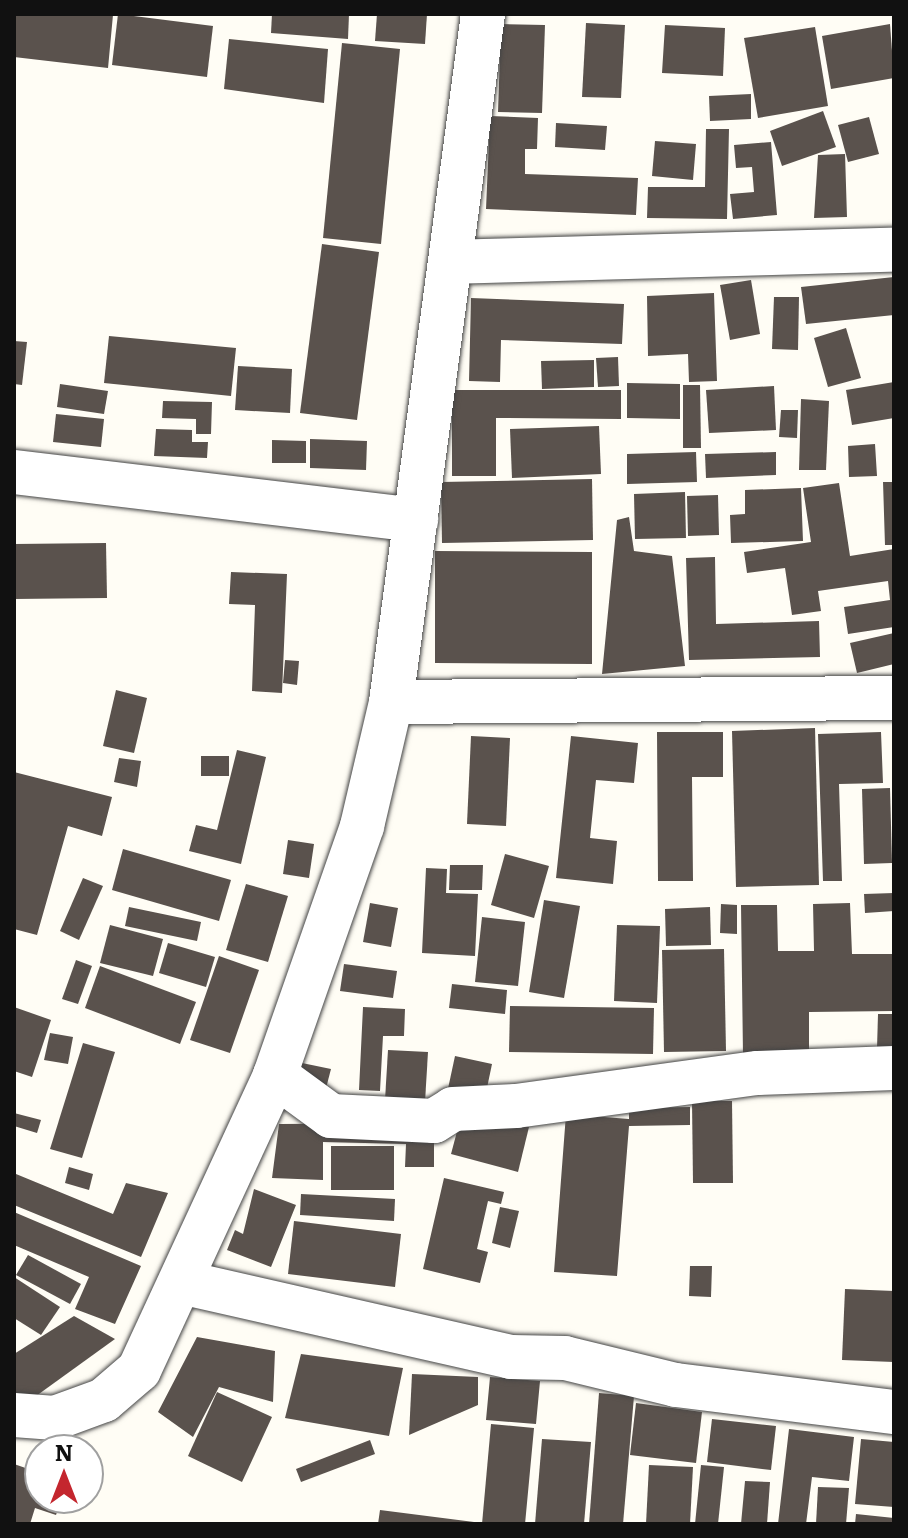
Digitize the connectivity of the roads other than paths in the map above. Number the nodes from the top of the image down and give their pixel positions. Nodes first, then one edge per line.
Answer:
1 (483, 14) edge
2 (894, 250) edge
3 (452, 262) junction
4 (14, 472) edge
5 (416, 520) junction
6 (894, 698) edge
7 (391, 702) junction
8 (894, 1068) edge
9 (275, 1075) junction
10 (181, 1282) junction
11 (894, 1412) edge
12 (14, 1415) edge

1 - 3 street
2 - 3 street
3 - 5 street
4 - 5 street
5 - 7 street
6 - 7 street
7 - 9 street
8 - 9 street
9 - 10 street
10 - 11 street
10 - 12 street

